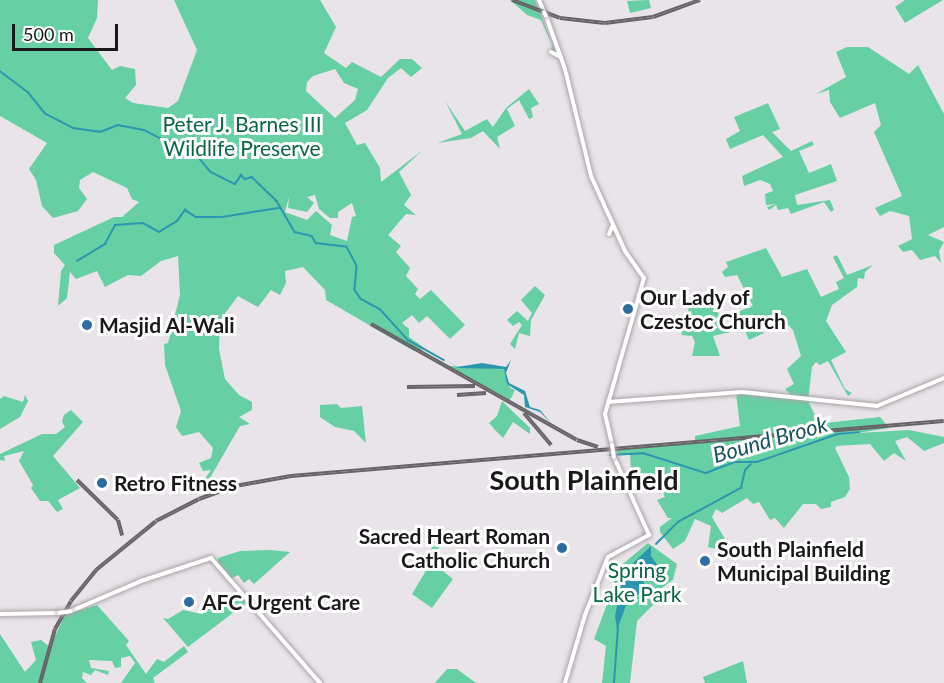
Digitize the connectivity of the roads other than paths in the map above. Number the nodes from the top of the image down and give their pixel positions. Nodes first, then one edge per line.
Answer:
1 (541, 0) edge
2 (551, 52) dead end
3 (561, 57) junction
4 (613, 224) junction
5 (609, 234) dead end
6 (944, 378) edge
7 (608, 402) junction
8 (0, 614) edge
9 (320, 683) edge
10 (565, 683) edge

1 - 3 main road
2 - 3 main road
3 - 4 main road
4 - 5 main road
4 - 7 main road
6 - 7 main road
7 - 10 main road, bridge
8 - 9 main road, bridge

